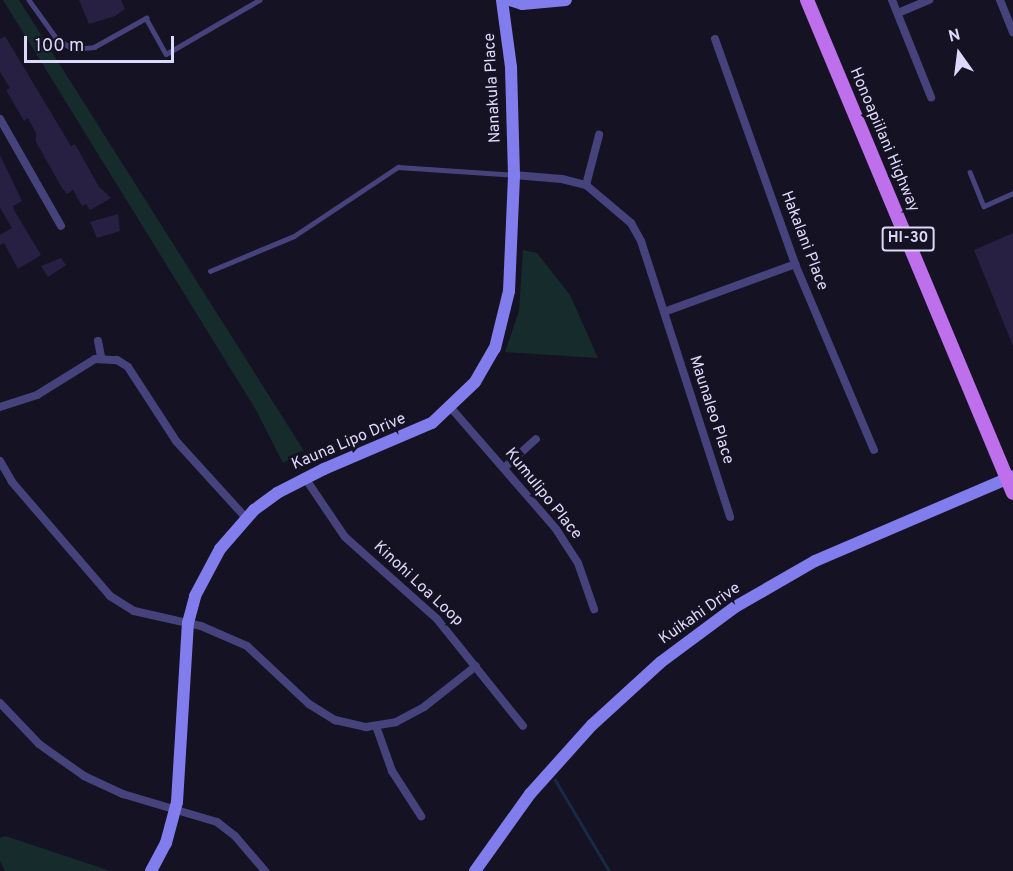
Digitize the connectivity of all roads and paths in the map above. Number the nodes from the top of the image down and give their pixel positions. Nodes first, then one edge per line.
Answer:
1 (29, 0) edge
2 (259, 0) edge
3 (502, 0) edge
4 (510, 0) edge
5 (566, 0) edge
6 (807, 0) edge
7 (892, 0) edge
8 (929, 0) edge
9 (1000, 0) edge
10 (898, 13) junction
11 (1013, 33) edge
12 (715, 39) dead end
13 (931, 97) dead end
14 (0, 119) edge
15 (599, 135) dead end
16 (970, 172) dead end
17 (514, 175) junction
18 (586, 185) junction
19 (1013, 193) edge
20 (61, 226) dead end
21 (795, 264) junction
22 (210, 271) dead end
23 (664, 312) junction
24 (98, 341) dead end
25 (101, 357) junction
26 (0, 407) edge
27 (451, 408) junction
28 (536, 439) dead end
29 (874, 450) dead end
30 (0, 461) edge
31 (504, 468) junction
32 (1010, 477) edge
33 (305, 478) junction
34 (1013, 493) edge
35 (730, 517) dead end
36 (246, 518) junction
37 (594, 609) dead end
38 (188, 623) junction
39 (476, 666) junction
40 (0, 703) edge
41 (376, 726) junction
42 (523, 726) dead end
43 (176, 809) junction
44 (421, 816) dead end
45 (151, 871) edge
46 (265, 871) edge
47 (475, 871) edge

1 - 2 lane
3 - 17 street, Nanakula Place
4 - 5 street
6 - 32 main road, Honoapiilani Highway / HI-30
7 - 10 street
8 - 10 street
9 - 11 street
10 - 13 street
12 - 21 street, Hakalani Place
14 - 20 street
15 - 18 street
16 - 19 lane
17 - 18 street
17 - 22 lane
17 - 27 street, Kauna Lipo Drive
18 - 23 street, Maunaleo Place
21 - 23 street
21 - 29 street, Hakalani Place
23 - 35 street, Maunaleo Place
24 - 25 street
25 - 26 street
25 - 36 street
27 - 31 street, Kumulipo Place
27 - 33 street, Kauna Lipo Drive
28 - 31 street
30 - 38 street
31 - 37 street, Kumulipo Place
32 - 34 main road, Honoapiilani Highway / HI-30
32 - 47 street, Kuikahi Drive
33 - 36 street, Kauna Lipo Drive
33 - 39 street, Kinohi Loa Loop
36 - 38 street, Kauna Lipo Drive
38 - 41 street
38 - 43 street, Kauna Lipo Drive
39 - 41 street
39 - 42 street, Kinohi Loa Loop
40 - 43 street
41 - 44 street
43 - 45 street, Kauna Lipo Drive
43 - 46 street

